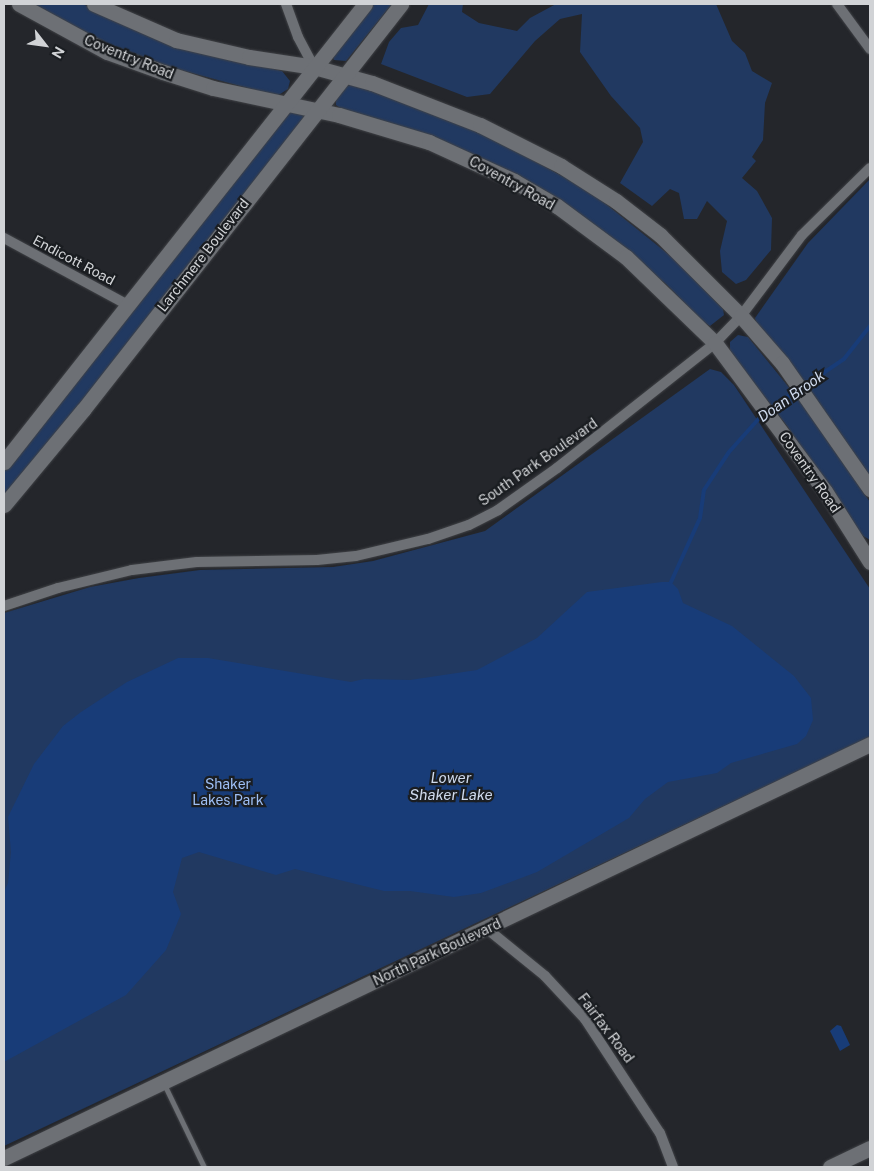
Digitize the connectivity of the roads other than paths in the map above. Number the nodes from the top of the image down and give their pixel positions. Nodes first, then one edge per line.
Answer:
1 (19, 4) edge
2 (94, 4) edge
3 (286, 4) edge
4 (365, 4) edge
5 (401, 4) edge
6 (838, 4) edge
7 (870, 48) edge
8 (314, 67) junction
9 (346, 75) junction
10 (286, 105) junction
11 (317, 110) junction
12 (870, 168) edge
13 (4, 238) edge
14 (130, 306) junction
15 (741, 316) junction
16 (716, 343) junction
17 (4, 462) edge
18 (870, 489) edge
19 (4, 505) edge
20 (870, 562) edge
21 (4, 606) edge
22 (870, 744) edge
23 (486, 928) junction
24 (163, 1082) junction
25 (870, 1148) edge
26 (4, 1158) edge
27 (204, 1167) edge
28 (673, 1167) edge
29 (830, 1167) edge

1 - 10 street, Coventry Road
2 - 8 street
3 - 8 street
4 - 8 street, Larchmere Boulevard
5 - 9 street, Larchmere Boulevard
6 - 7 street
8 - 9 street
8 - 10 street, Larchmere Boulevard
9 - 11 street, Larchmere Boulevard
9 - 15 street
10 - 11 street, Coventry Road
10 - 14 street, Larchmere Boulevard
11 - 16 street, Coventry Road
11 - 19 street, Larchmere Boulevard
12 - 15 street, South Park Boulevard
13 - 14 street, Endicott Road
14 - 17 street, Larchmere Boulevard
15 - 16 street, South Park Boulevard
15 - 18 street
16 - 20 street, Coventry Road
16 - 21 street, South Park Boulevard
22 - 23 street, North Park Boulevard
23 - 24 street, North Park Boulevard
23 - 28 street, Fairfax Road
24 - 26 street, North Park Boulevard
24 - 27 lane
25 - 29 street

